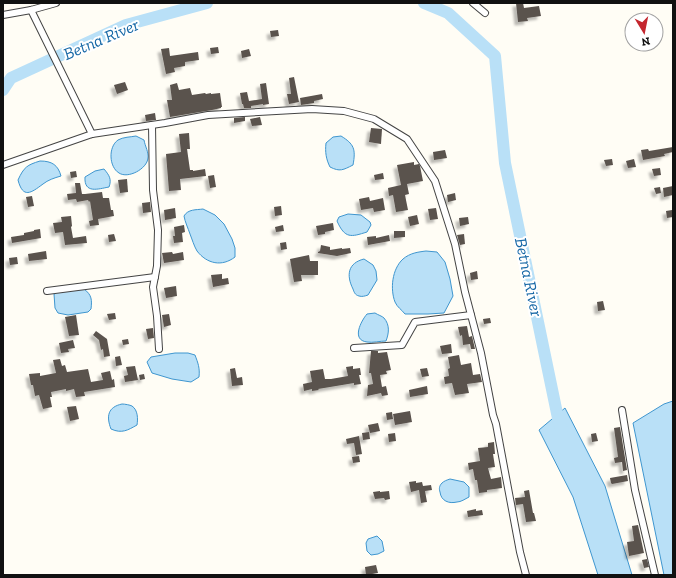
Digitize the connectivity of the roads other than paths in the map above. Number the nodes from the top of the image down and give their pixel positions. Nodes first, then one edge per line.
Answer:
1 (56, 3) edge
2 (472, 3) edge
3 (31, 10) junction
4 (485, 13) dead end
5 (3, 15) edge
6 (152, 125) junction
7 (92, 134) junction
8 (3, 165) edge
9 (155, 277) junction
10 (47, 291) dead end
11 (471, 315) junction
12 (354, 348) dead end
13 (159, 349) dead end
14 (622, 410) dead end
15 (526, 575) edge
16 (655, 575) edge

1 - 3 street
2 - 4 street
3 - 5 street
3 - 7 street
6 - 7 street
6 - 9 street
6 - 11 street
7 - 8 street
9 - 10 street
9 - 13 street
11 - 12 street
11 - 15 street
14 - 16 street

